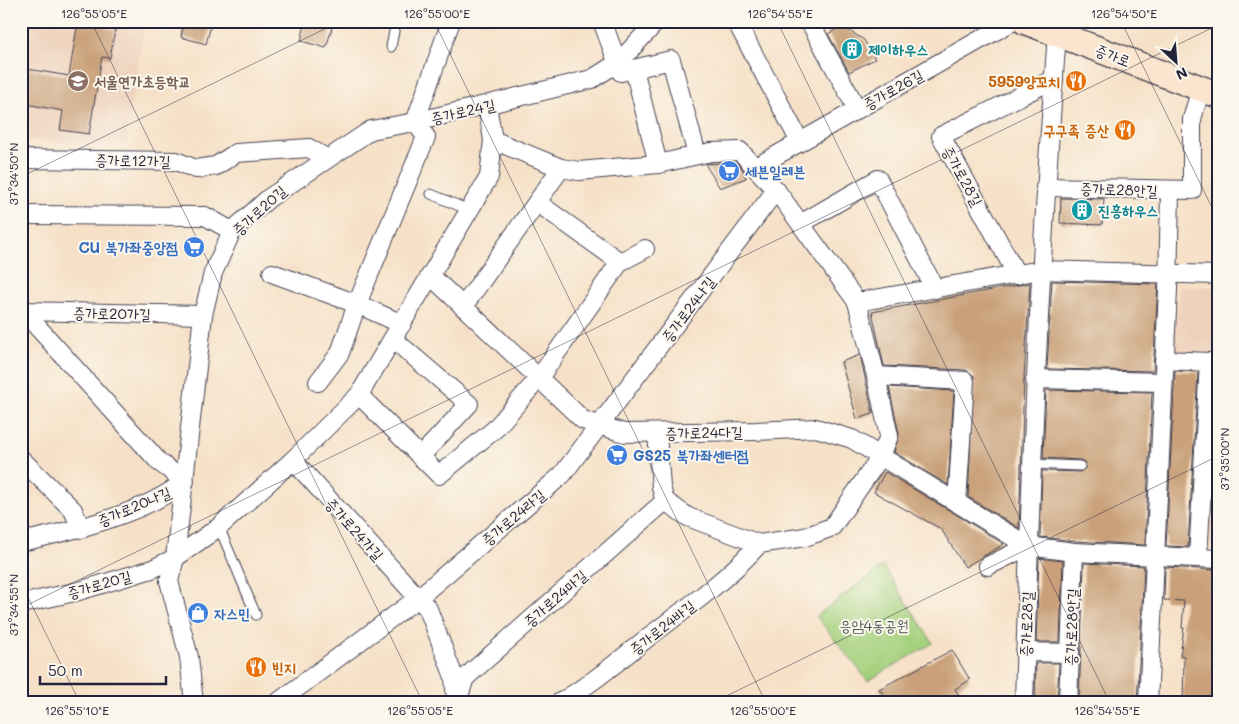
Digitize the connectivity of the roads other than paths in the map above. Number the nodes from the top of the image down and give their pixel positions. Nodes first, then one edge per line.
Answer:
1 (396, 21) edge
2 (451, 21) edge
3 (602, 21) edge
4 (657, 21) edge
5 (736, 21) edge
6 (814, 21) edge
7 (1013, 21) edge
8 (1024, 21) edge
9 (1057, 34) junction
10 (391, 47) dead end
11 (626, 66) junction
12 (1054, 79) junction
13 (1209, 92) edge
14 (487, 105) junction
15 (857, 109) junction
16 (415, 122) junction
17 (493, 140) junction
18 (800, 142) junction
19 (697, 155) junction
20 (326, 158) junction
21 (21, 159) edge
22 (658, 164) junction
23 (756, 166) junction
24 (561, 168) junction
25 (1045, 186) junction
26 (776, 190) junction
27 (1170, 190) junction
28 (431, 194) dead end
29 (538, 203) junction
30 (471, 211) junction
31 (21, 215) edge
32 (802, 223) junction
33 (232, 231) junction
34 (645, 249) dead end
35 (620, 262) junction
36 (1041, 270) junction
37 (272, 273) dead end
38 (1168, 274) junction
39 (1017, 275) junction
40 (1218, 275) edge
41 (431, 276) junction
42 (935, 289) junction
43 (857, 302) junction
44 (357, 304) junction
45 (463, 307) junction
46 (22, 312) edge
47 (203, 315) junction
48 (398, 331) junction
49 (1164, 360) junction
50 (876, 376) junction
51 (539, 378) junction
52 (1035, 379) junction
53 (318, 382) dead end
54 (1164, 382) junction
55 (359, 395) junction
56 (600, 427) junction
57 (657, 433) junction
58 (420, 456) junction
59 (881, 456) junction
60 (21, 459) edge
61 (293, 460) junction
62 (1031, 464) junction
63 (1080, 466) dead end
64 (185, 480) junction
65 (665, 501) junction
66 (957, 502) junction
67 (219, 527) junction
68 (81, 529) junction
69 (21, 542) edge
70 (758, 544) junction
71 (1028, 546) junction
72 (1074, 552) junction
73 (1155, 557) junction
74 (175, 558) junction
75 (1198, 558) junction
76 (1218, 559) edge
77 (988, 566) dead end
78 (418, 598) junction
79 (21, 604) edge
80 (256, 615) dead end
81 (1025, 652) junction
82 (1070, 653) junction
83 (194, 703) edge
84 (277, 703) edge
85 (456, 703) edge
86 (559, 703) edge
87 (1024, 703) edge
88 (1068, 703) edge
89 (1148, 703) edge

1 - 10 lane
2 - 16 street
3 - 11 street
4 - 11 street, 증가로24길
5 - 18 street
6 - 15 street
7 - 15 street, 증가로26길
8 - 9 main road, 증가로
9 - 12 street, 증가로28길
9 - 13 main road, 증가로
11 - 14 street, 증가로24길
11 - 19 street
11 - 22 street
12 - 25 street, 증가로28길
12 - 39 street, 증가로28길
13 - 27 street, 증가로
14 - 16 street, 증가로24길
14 - 17 street
15 - 18 street, 증가로26길
16 - 20 street, 증가로20길
16 - 44 street, 증가로24길
17 - 24 street
17 - 30 street
18 - 23 street, 증가로26길
19 - 22 street
19 - 23 street
20 - 21 street, 증가로12가길
20 - 33 street, 증가로20길
22 - 24 street
23 - 26 street
24 - 29 street
25 - 27 street, 증가로28안길
25 - 36 street, 증가로28길
26 - 32 street
26 - 56 street, 증가로24나길
27 - 38 street, 증가로28안길
28 - 30 lane
29 - 35 street
29 - 45 street
30 - 41 street
31 - 33 street
32 - 42 street
32 - 43 street
33 - 47 street, 증가로20길
34 - 35 street
35 - 51 street
36 - 38 street
36 - 39 street
36 - 52 street, 증가로28길
37 - 44 street
38 - 40 street
38 - 49 street, 증가로28안길
39 - 42 street
41 - 45 street, 증가로24다길
41 - 48 street
42 - 43 street
43 - 50 street
44 - 48 street
44 - 53 street, 증가로24길
45 - 51 street, 증가로24다길
46 - 47 street, 증가로20가길
46 - 64 street
47 - 64 street, 증가로20길
48 - 55 street
48 - 58 street
49 - 54 street, 증가로28안길
49 - 75 street
50 - 59 street
50 - 66 street
51 - 56 street, 증가로24다길
51 - 58 street
52 - 54 street
52 - 62 street, 증가로28길
54 - 73 street, 증가로28안길
55 - 58 street
55 - 61 street
56 - 57 street, 증가로24다길
56 - 78 street, 증가로24라길
57 - 59 street, 증가로24다길
57 - 65 street
59 - 66 street
59 - 70 street
60 - 68 street, 증가로20나길
61 - 67 street
61 - 78 street, 증가로24가길
62 - 63 lane
62 - 71 street, 증가로28길
64 - 68 street, 증가로20나길
64 - 74 street, 증가로20길
65 - 70 street
65 - 85 street, 증가로24마길
66 - 71 street
67 - 74 street
67 - 80 lane
68 - 69 street, 증가로20나길
70 - 86 street, 증가로24바길
71 - 72 street
71 - 77 street
71 - 81 street, 증가로28길
72 - 73 street
72 - 82 street, 증가로28안길
73 - 75 street
73 - 89 street, 증가로28안길
74 - 79 street, 증가로20길
74 - 83 street, 증가로20길
75 - 76 street
78 - 84 street, 증가로24라길
78 - 85 street
81 - 82 street
81 - 87 street, 증가로28길
82 - 88 street, 증가로28안길

